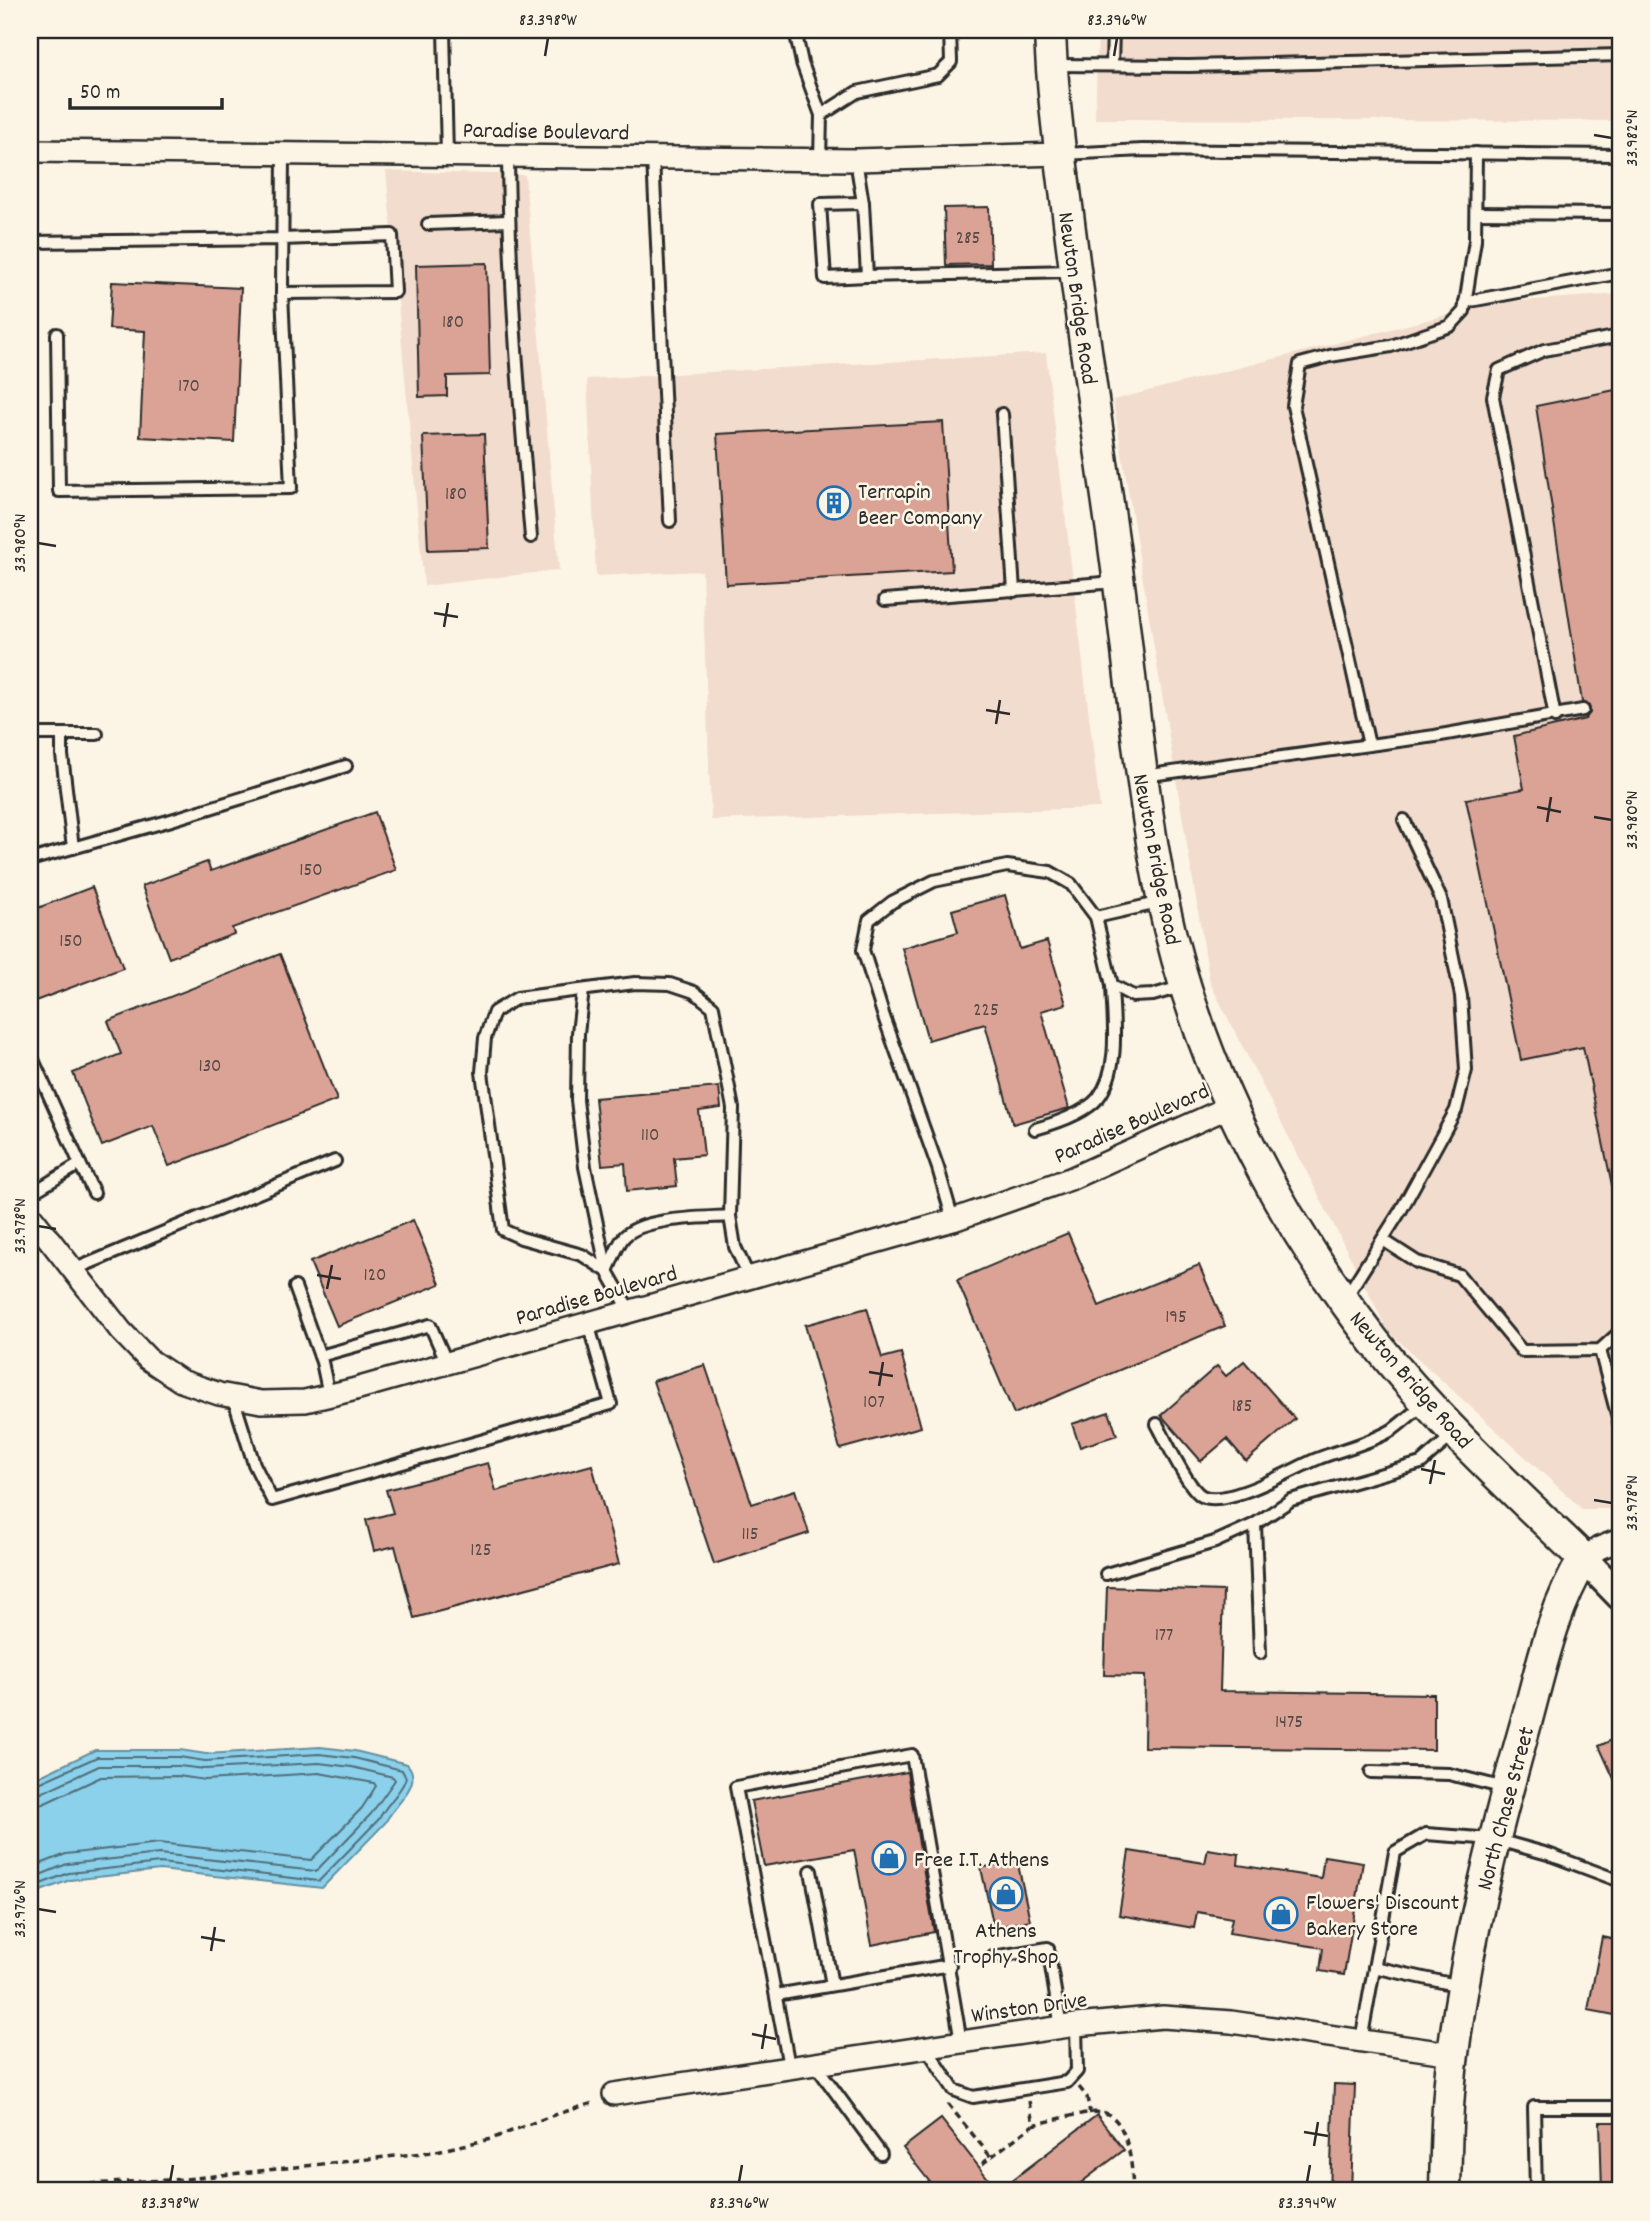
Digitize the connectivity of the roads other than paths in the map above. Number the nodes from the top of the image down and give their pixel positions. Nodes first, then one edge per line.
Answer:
1 (444, 30) edge
2 (795, 30) edge
3 (950, 30) edge
4 (1050, 30) edge
5 (1113, 30) edge
6 (1620, 55) edge
7 (1051, 65) junction
8 (1112, 65) junction
9 (821, 115) junction
10 (30, 151) edge
11 (1476, 153) junction
12 (283, 154) junction
13 (1060, 154) junction
14 (447, 155) junction
15 (508, 155) junction
16 (1620, 155) edge
17 (653, 158) junction
18 (820, 160) junction
19 (856, 160) junction
20 (863, 203) junction
21 (1476, 213) junction
22 (1620, 215) edge
23 (508, 221) junction
24 (428, 224) dead end
25 (282, 239) junction
26 (30, 242) edge
27 (1075, 271) junction
28 (1620, 273) edge
29 (867, 276) junction
30 (282, 293) junction
31 (1465, 302) junction
32 (57, 334) dead end
33 (1620, 336) edge
34 (1002, 414) dead end
35 (670, 521) dead end
36 (531, 537) dead end
37 (1119, 581) junction
38 (1014, 591) junction
39 (885, 600) dead end
40 (1583, 710) dead end
41 (1555, 717) junction
42 (30, 734) edge
43 (62, 734) junction
44 (97, 734) dead end
45 (1369, 745) junction
46 (346, 766) dead end
47 (1142, 776) junction
48 (1404, 820) dead end
49 (73, 848) junction
50 (30, 860) edge
51 (1163, 902) junction
52 (1096, 917) junction
53 (1112, 985) junction
54 (1185, 986) junction
55 (583, 990) junction
56 (30, 1053) edge
57 (1229, 1107) junction
58 (1035, 1129) dead end
59 (335, 1161) dead end
60 (80, 1164) junction
61 (94, 1193) dead end
62 (30, 1194) edge
63 (30, 1215) edge
64 (730, 1216) junction
65 (953, 1220) junction
66 (1382, 1240) junction
67 (73, 1270) junction
68 (607, 1271) junction
69 (749, 1277) junction
70 (295, 1287) dead end
71 (1344, 1300) junction
72 (630, 1311) junction
73 (588, 1323) junction
74 (1620, 1332) edge
75 (1600, 1350) junction
76 (320, 1356) junction
77 (447, 1363) junction
78 (329, 1395) junction
79 (233, 1397) junction
80 (1427, 1401) junction
81 (1157, 1424) dead end
82 (1620, 1426) edge
83 (1456, 1432) junction
84 (1255, 1524) junction
85 (1620, 1540) edge
86 (1584, 1559) junction
87 (1106, 1574) dead end
88 (1620, 1596) edge
89 (1260, 1653) dead end
90 (1371, 1772) dead end
91 (1507, 1789) junction
92 (1494, 1839) junction
93 (811, 1871) dead end
94 (1620, 1881) edge
95 (993, 1957) dead end
96 (950, 1965) junction
97 (1374, 1968) junction
98 (832, 1985) junction
99 (1463, 1987) junction
100 (776, 1995) junction
101 (1068, 2026) junction
102 (1361, 2041) junction
103 (961, 2042) junction
104 (926, 2047) junction
105 (1453, 2054) junction
106 (814, 2063) junction
107 (789, 2066) junction
108 (614, 2094) road end
109 (1620, 2107) edge
110 (881, 2154) dead end
111 (1445, 2191) edge
112 (1536, 2191) edge

1 - 14 lane
2 - 9 lane
3 - 9 lane
4 - 7 main road, Newton Bridge Road
5 - 8 lane
6 - 8 lane
7 - 8 lane
7 - 13 main road, Newton Bridge Road
9 - 18 lane
10 - 12 street, Paradise Boulevard
11 - 13 lane
11 - 16 lane
11 - 21 lane
12 - 14 street, Paradise Boulevard
12 - 25 lane
13 - 19 street, Paradise Boulevard
13 - 27 main road, Newton Bridge Road
14 - 15 street, Paradise Boulevard
15 - 17 street, Paradise Boulevard
15 - 23 lane
17 - 18 street, Paradise Boulevard
17 - 35 lane
18 - 19 street, Paradise Boulevard
19 - 20 lane
20 - 29 lane
20 - 29 lane
21 - 22 lane
21 - 31 lane
23 - 24 lane
23 - 36 lane
25 - 26 lane
25 - 30 lane
25 - 30 lane
27 - 29 lane
27 - 37 main road, Newton Bridge Road
28 - 31 lane
30 - 32 lane
31 - 45 lane
33 - 41 lane
34 - 38 lane
37 - 38 lane
37 - 47 main road, Newton Bridge Road
38 - 39 lane
40 - 41 lane
41 - 45 lane
42 - 43 lane
43 - 44 lane
43 - 49 lane
45 - 47 lane
46 - 49 lane
47 - 51 main road, Newton Bridge Road
48 - 66 lane
49 - 50 lane
51 - 52 lane
51 - 54 main road, Newton Bridge Road
52 - 53 lane
52 - 65 lane
53 - 54 lane
53 - 58 lane
54 - 57 main road, Newton Bridge Road
55 - 64 lane
55 - 68 lane
55 - 68 lane
56 - 60 lane
57 - 65 street, Paradise Boulevard
57 - 71 main road, Newton Bridge Road
59 - 67 lane
60 - 61 lane
60 - 62 lane
63 - 67 street, Paradise Boulevard
64 - 68 lane
64 - 69 lane
65 - 69 street, Paradise Boulevard
66 - 71 lane
66 - 75 lane
67 - 79 street, Paradise Boulevard
68 - 72 lane
69 - 72 street, Paradise Boulevard
70 - 76 lane
71 - 80 main road, Newton Bridge Road
72 - 73 street, Paradise Boulevard
73 - 77 street, Paradise Boulevard
73 - 79 lane
74 - 75 lane
75 - 82 lane
76 - 77 lane
76 - 78 lane
77 - 78 street, Paradise Boulevard
78 - 79 street, Paradise Boulevard
80 - 81 lane
80 - 83 main road, Newton Bridge Road
83 - 84 lane
83 - 86 main road, Newton Bridge Road
84 - 87 lane
84 - 89 lane
85 - 86 street
86 - 88 street
86 - 91 main road, North Chase Street
90 - 91 lane
91 - 92 main road, North Chase Street
92 - 94 lane
92 - 97 lane
92 - 99 main road, North Chase Street
93 - 98 lane
95 - 101 lane
96 - 98 lane
96 - 100 lane
96 - 103 lane
97 - 99 lane
97 - 102 lane
98 - 100 lane
99 - 105 main road, North Chase Street
100 - 107 lane
101 - 102 street, Winston Drive
101 - 103 street, Winston Drive
101 - 104 lane
102 - 105 street, Winston Drive
103 - 104 street, Winston Drive
104 - 106 street, Winston Drive
105 - 111 main road, North Chase Street
106 - 107 street, Winston Drive
106 - 110 lane
107 - 108 street, Winston Drive
109 - 112 lane

